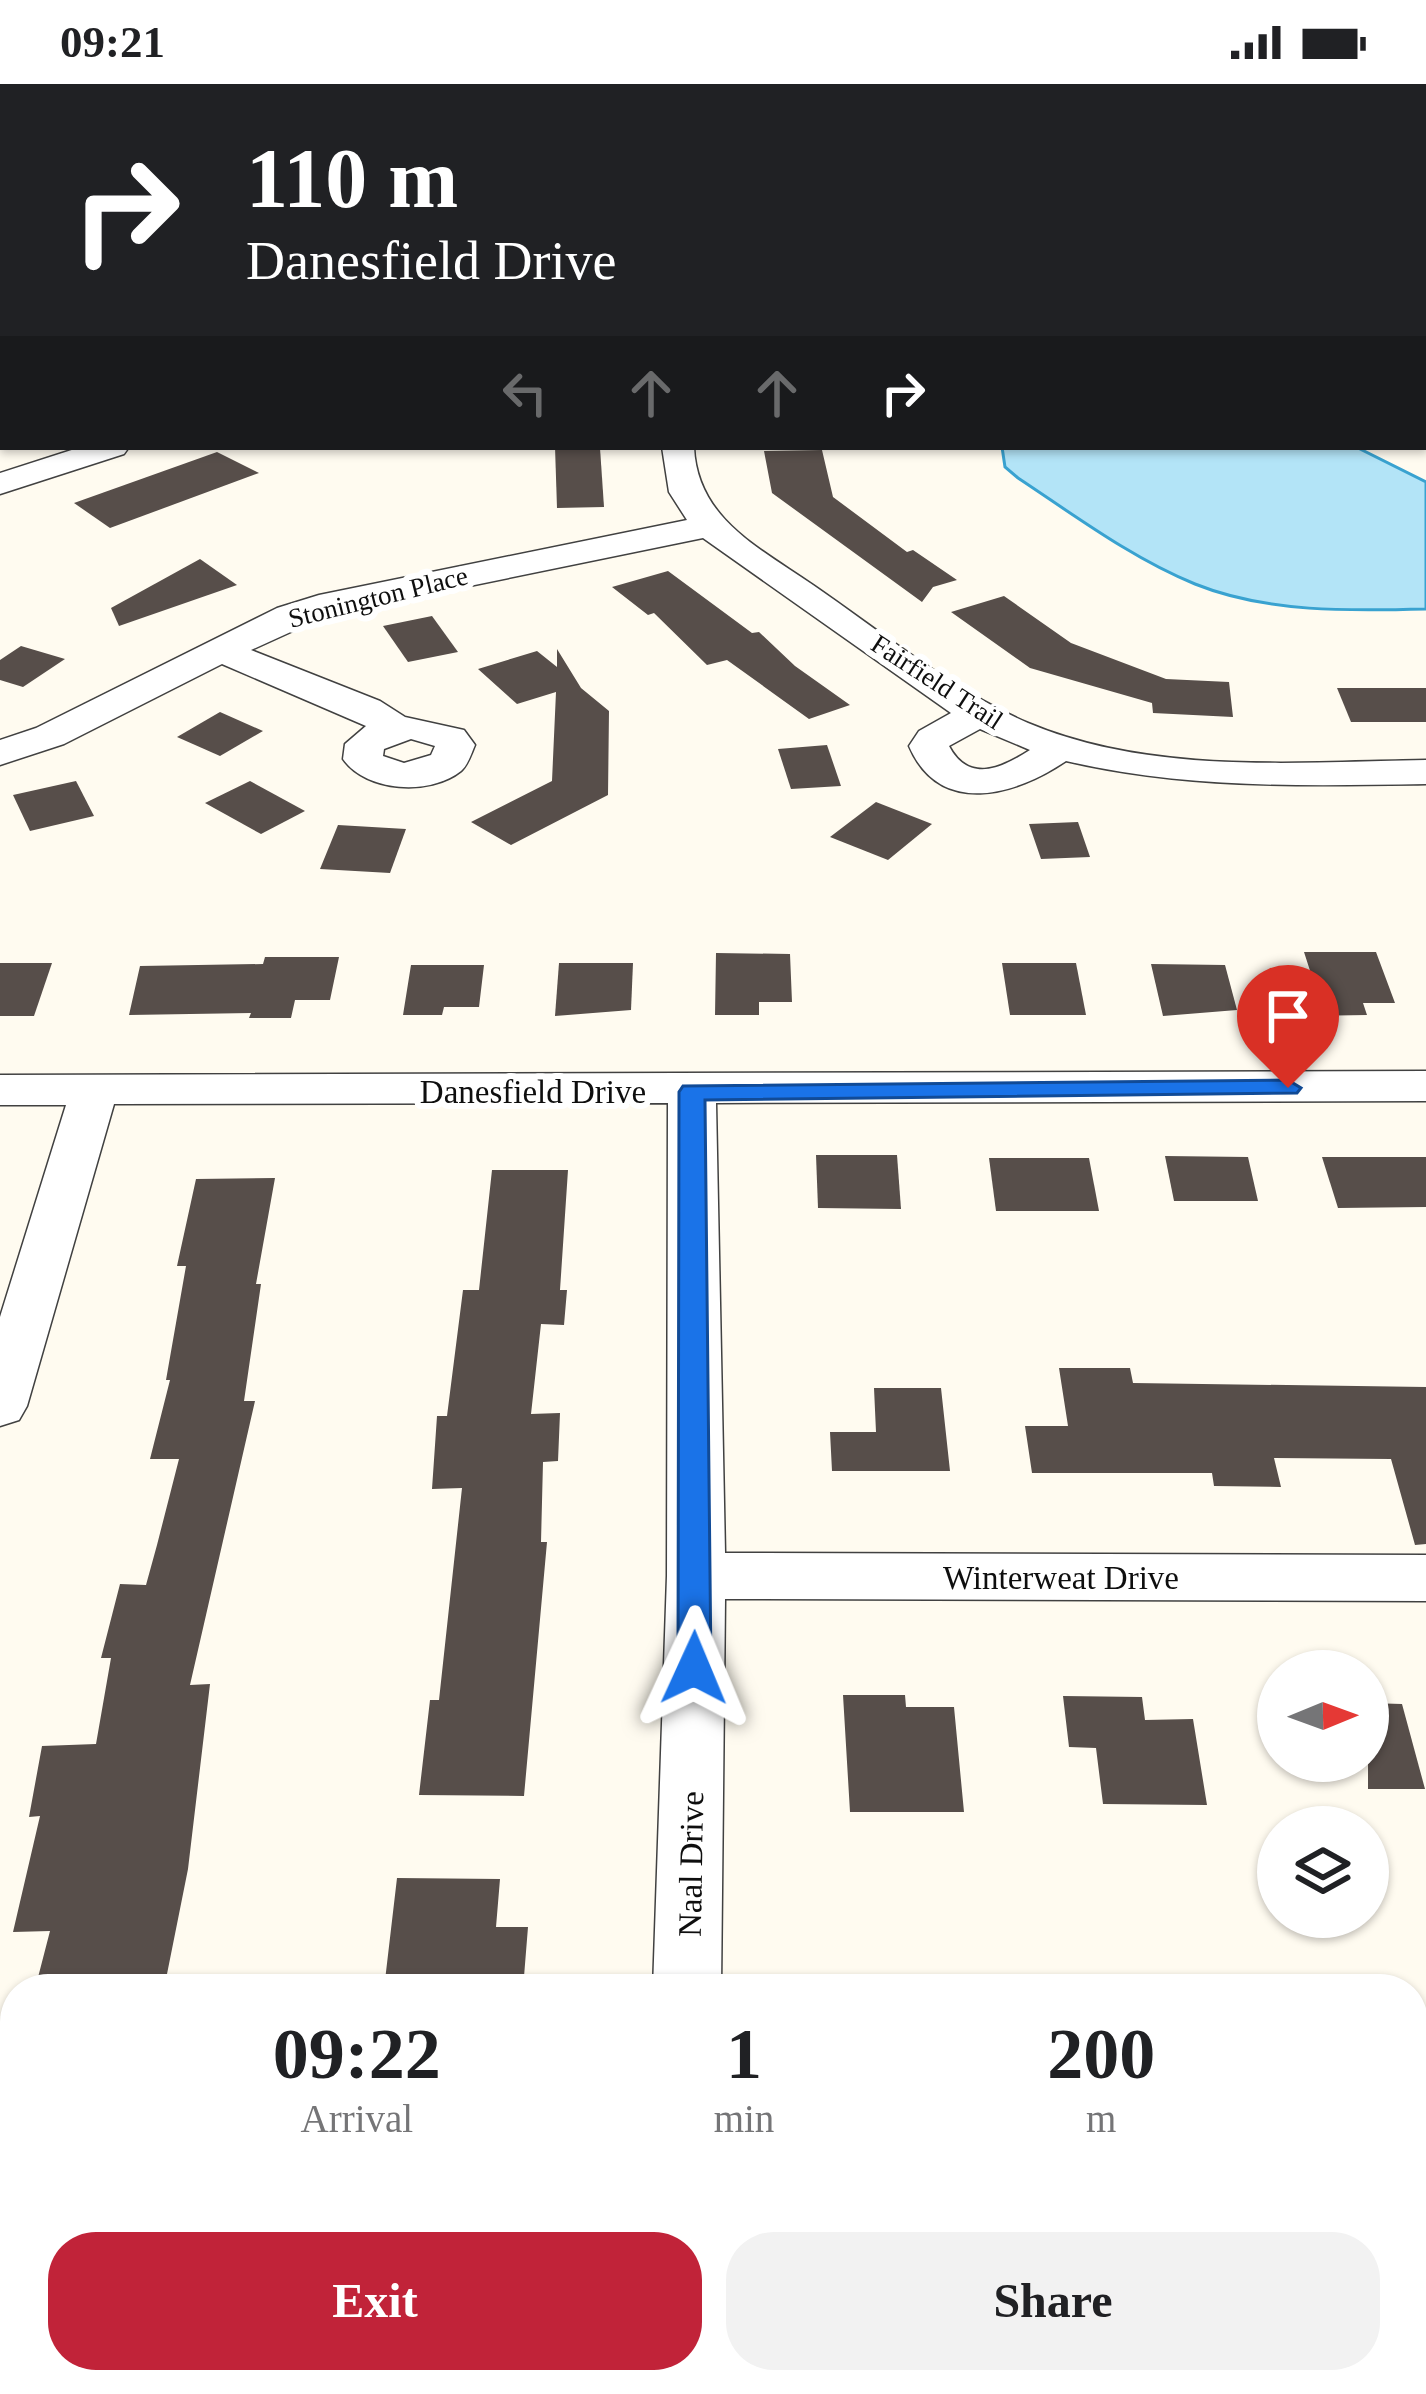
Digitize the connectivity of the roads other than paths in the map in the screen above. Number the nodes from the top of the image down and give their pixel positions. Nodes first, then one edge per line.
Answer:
1 (678, 450) edge
2 (65, 453) edge
3 (0, 484) edge
4 (710, 526) junction
5 (219, 650) junction
6 (980, 713) junction
7 (396, 728) dead end
8 (1061, 747) junction
9 (0, 753) edge
10 (1426, 772) edge
11 (1426, 1087) edge
12 (0, 1090) edge
13 (94, 1090) junction
14 (692, 1092) junction
15 (0, 1406) edge
16 (696, 1576) junction
17 (1426, 1578) edge
18 (688, 1974) edge

1 - 4 street, Fairfield Trail
2 - 3 street
4 - 5 street, Stonington Place
4 - 6 street, Fairfield Trail
5 - 7 street
5 - 9 street, Stonington Place
6 - 8 street, Fairfield Trail
6 - 8 street
8 - 10 street, Fairfield Trail
11 - 14 street, Danesfield Drive
12 - 13 street, Danesfield Drive
13 - 14 street, Danesfield Drive
13 - 15 street
14 - 16 street, Naal Drive
16 - 17 street, Winterweat Drive
16 - 18 street, Naal Drive

